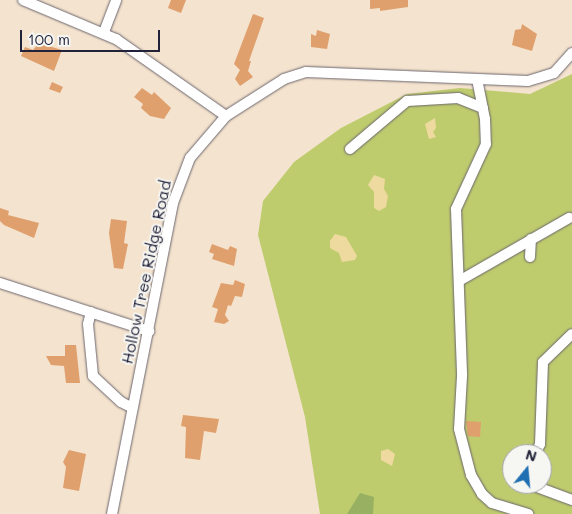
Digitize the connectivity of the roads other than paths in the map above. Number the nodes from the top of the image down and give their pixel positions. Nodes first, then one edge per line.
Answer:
1 (23, 0) edge
2 (116, 0) edge
3 (104, 32) junction
4 (572, 53) edge
5 (477, 79) junction
6 (483, 108) junction
7 (226, 116) junction
8 (350, 150) dead end
9 (569, 218) dead end
10 (531, 239) junction
11 (530, 256) dead end
12 (459, 281) junction
13 (0, 283) edge
14 (91, 312) junction
15 (149, 331) junction
16 (572, 334) edge
17 (133, 408) junction
18 (540, 444) edge
19 (552, 493) edge
20 (572, 500) edge
21 (112, 514) edge
22 (528, 514) edge

1 - 3 street
2 - 3 street
3 - 7 street
4 - 5 street, Hollow Tree Ridge Road
5 - 6 street
5 - 7 street, Hollow Tree Ridge Road
6 - 8 street
6 - 12 street
7 - 15 street, Hollow Tree Ridge Road
9 - 10 street
10 - 11 street
10 - 12 street
12 - 22 street
13 - 14 street
14 - 15 street
14 - 17 street
15 - 17 street, Hollow Tree Ridge Road
16 - 18 street
17 - 21 street, Hollow Tree Ridge Road
19 - 20 street

